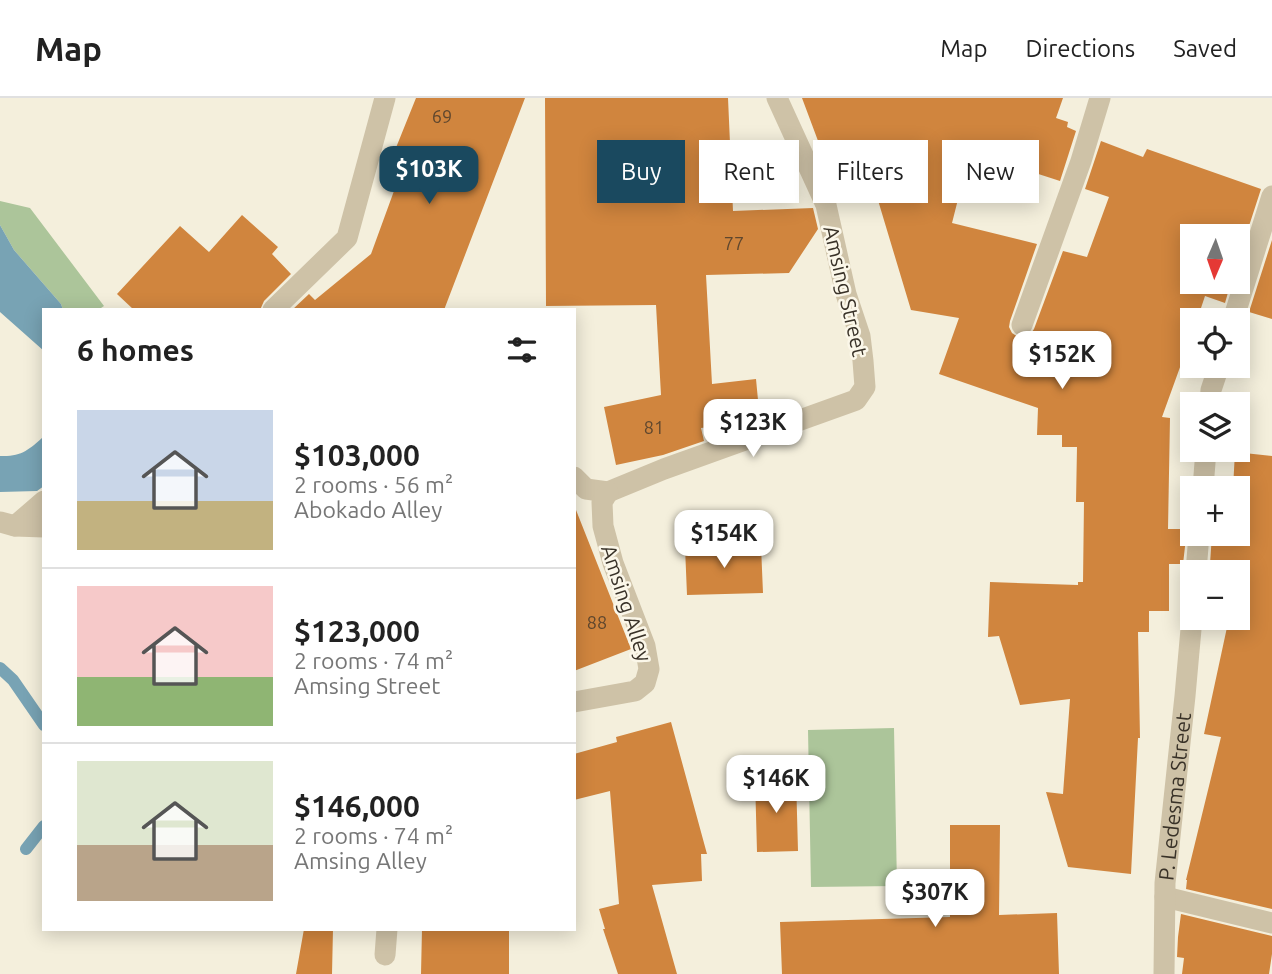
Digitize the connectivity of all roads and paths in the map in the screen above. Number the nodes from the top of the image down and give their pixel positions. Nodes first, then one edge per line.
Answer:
1 (386, 98) edge
2 (776, 98) edge
3 (1100, 98) edge
4 (1272, 196) edge
5 (275, 308) edge
6 (1237, 308) edge
7 (1022, 325) dead end
8 (576, 479) edge
9 (608, 492) junction
10 (42, 502) edge
11 (8, 524) edge
12 (42, 527) edge
13 (1191, 630) edge
14 (576, 702) edge
15 (1165, 897) junction
16 (1272, 923) edge
17 (387, 931) edge
18 (384, 955) dead end
19 (1164, 974) edge

1 - 5 street
2 - 9 street, Amsing Street
3 - 7 street
4 - 6 street
8 - 9 street
9 - 14 street, Amsing Alley
10 - 11 street
11 - 12 street
13 - 15 street, P. Ledesma Street
15 - 16 street
15 - 19 street, P. Ledesma Street
17 - 18 street

